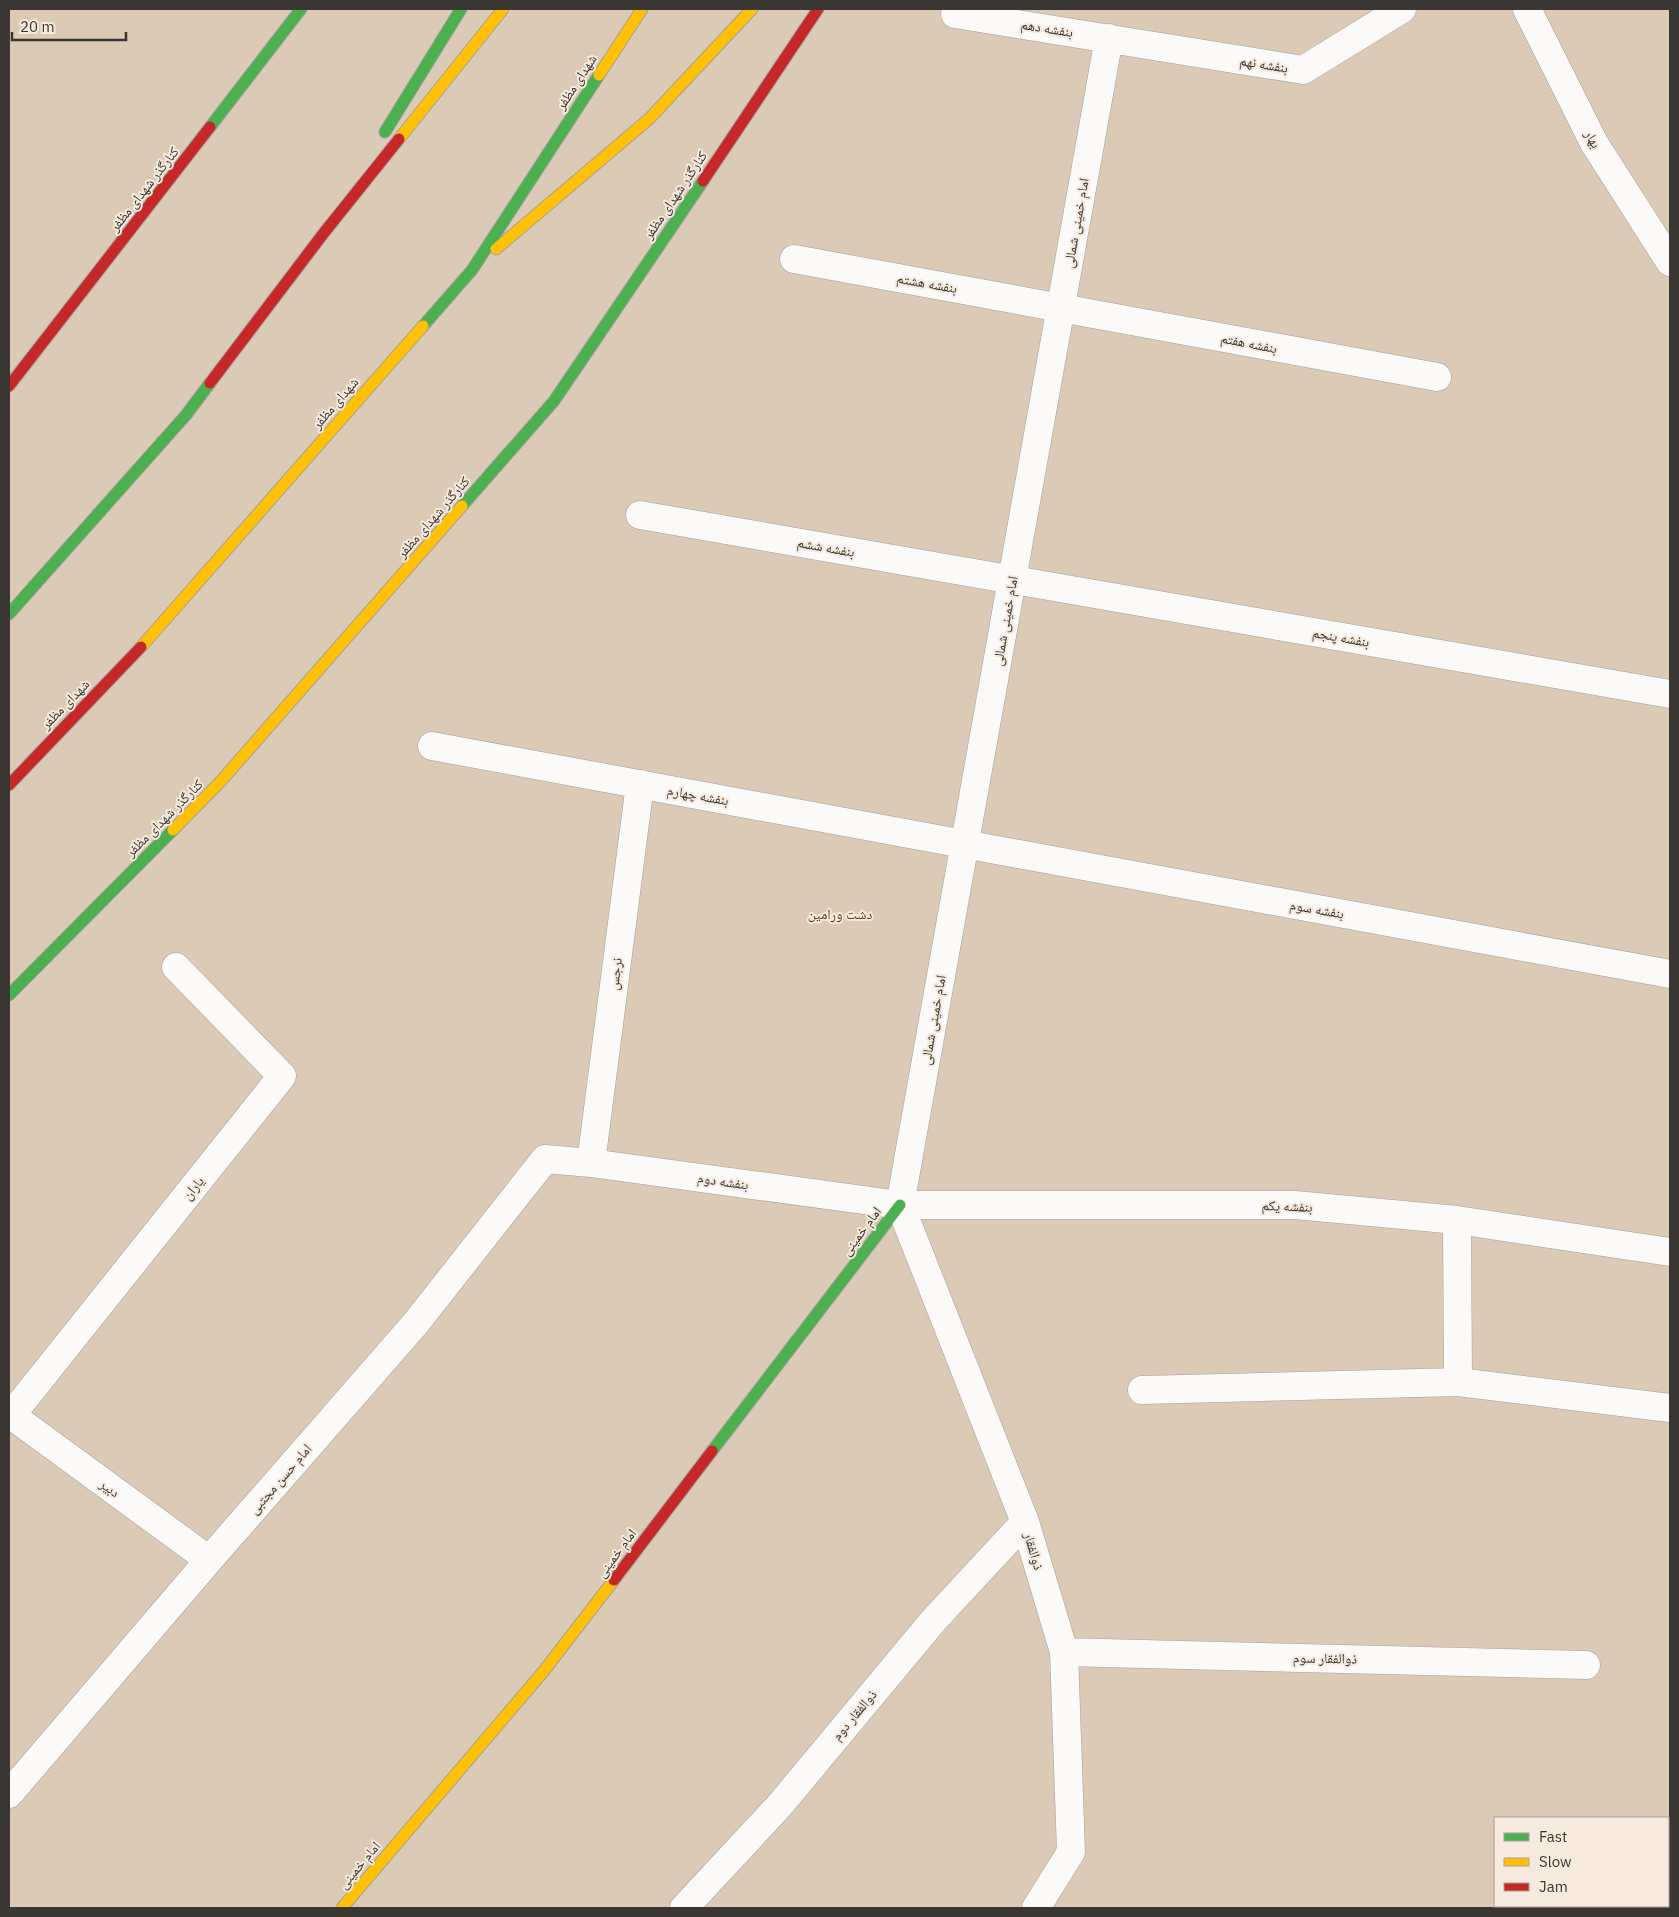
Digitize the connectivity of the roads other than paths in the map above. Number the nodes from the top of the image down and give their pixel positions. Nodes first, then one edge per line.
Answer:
1 (302, 9) edge
2 (461, 9) edge
3 (503, 9) edge
4 (642, 9) edge
5 (752, 9) edge
6 (818, 9) edge
7 (1402, 9) edge
8 (1527, 9) edge
9 (955, 14) dead end
10 (1109, 38) junction
11 (323, 234) junction
12 (794, 259) dead end
13 (1670, 262) edge
14 (472, 270) junction
15 (1061, 308) junction
16 (1437, 378) dead end
17 (9, 386) edge
18 (640, 515) dead end
19 (1012, 580) junction
20 (9, 614) edge
21 (1670, 694) edge
22 (432, 746) dead end
23 (640, 784) junction
24 (9, 785) edge
25 (965, 844) junction
26 (176, 967) dead end
27 (1670, 974) edge
28 (9, 995) edge
29 (545, 1159) joint
30 (591, 1163) junction
31 (900, 1205) junction
32 (1457, 1220) junction
33 (1670, 1252) edge
34 (1458, 1382) junction
35 (1142, 1390) dead end
36 (1670, 1408) edge
37 (10, 1417) edge
38 (1025, 1522) junction
39 (209, 1560) junction
40 (1064, 1652) junction
41 (1586, 1665) dead end
42 (9, 1794) edge
43 (342, 1908) edge
44 (684, 1908) edge
45 (1036, 1908) edge

1 - 17 main road, کنارگذر شهدای مظفر
2 - 11 main road
3 - 11 main road
4 - 14 main road, شهدای مظفر
5 - 14 main road
6 - 28 main road, کنارگذر شهدای مظفر
7 - 10 street, بنفشه نهم
8 - 13 street, بهار
9 - 10 street, بنفشه دهم
10 - 15 street, امام خمینی شمالی
11 - 20 main road
12 - 15 street, بنفشه هشتم
14 - 24 main road, شهدای مظفر
15 - 16 street, بنفشه هفتم
15 - 19 street, امام خمینی شمالی
18 - 19 street, بنفشه ششم
19 - 21 street, بنفشه پنجم
19 - 25 street, امام خمینی شمالی
22 - 23 street, بنفشه چهارم
23 - 25 street, بنفشه چهارم
23 - 30 street, نرجس
25 - 27 street, بنفشه سوم
25 - 31 street, امام خمینی شمالی
26 - 37 street, یاران
29 - 30 street, بنفشه دوم
29 - 39 street, امام حسن مجتبی
30 - 31 street, بنفشه دوم
31 - 32 street, بنفشه یکم
31 - 38 street, ذوالفقار
31 - 43 main road, امام خمینی
32 - 33 street, بنفشه یکم
32 - 34 street
34 - 35 street
34 - 36 street
37 - 39 street, دبیر
38 - 40 street, ذوالفقار
38 - 44 street, ذوالفقار دوم
39 - 42 street, امام حسن مجتبی
40 - 41 street, ذوالفقار سوم
40 - 45 street, ذوالفقار

